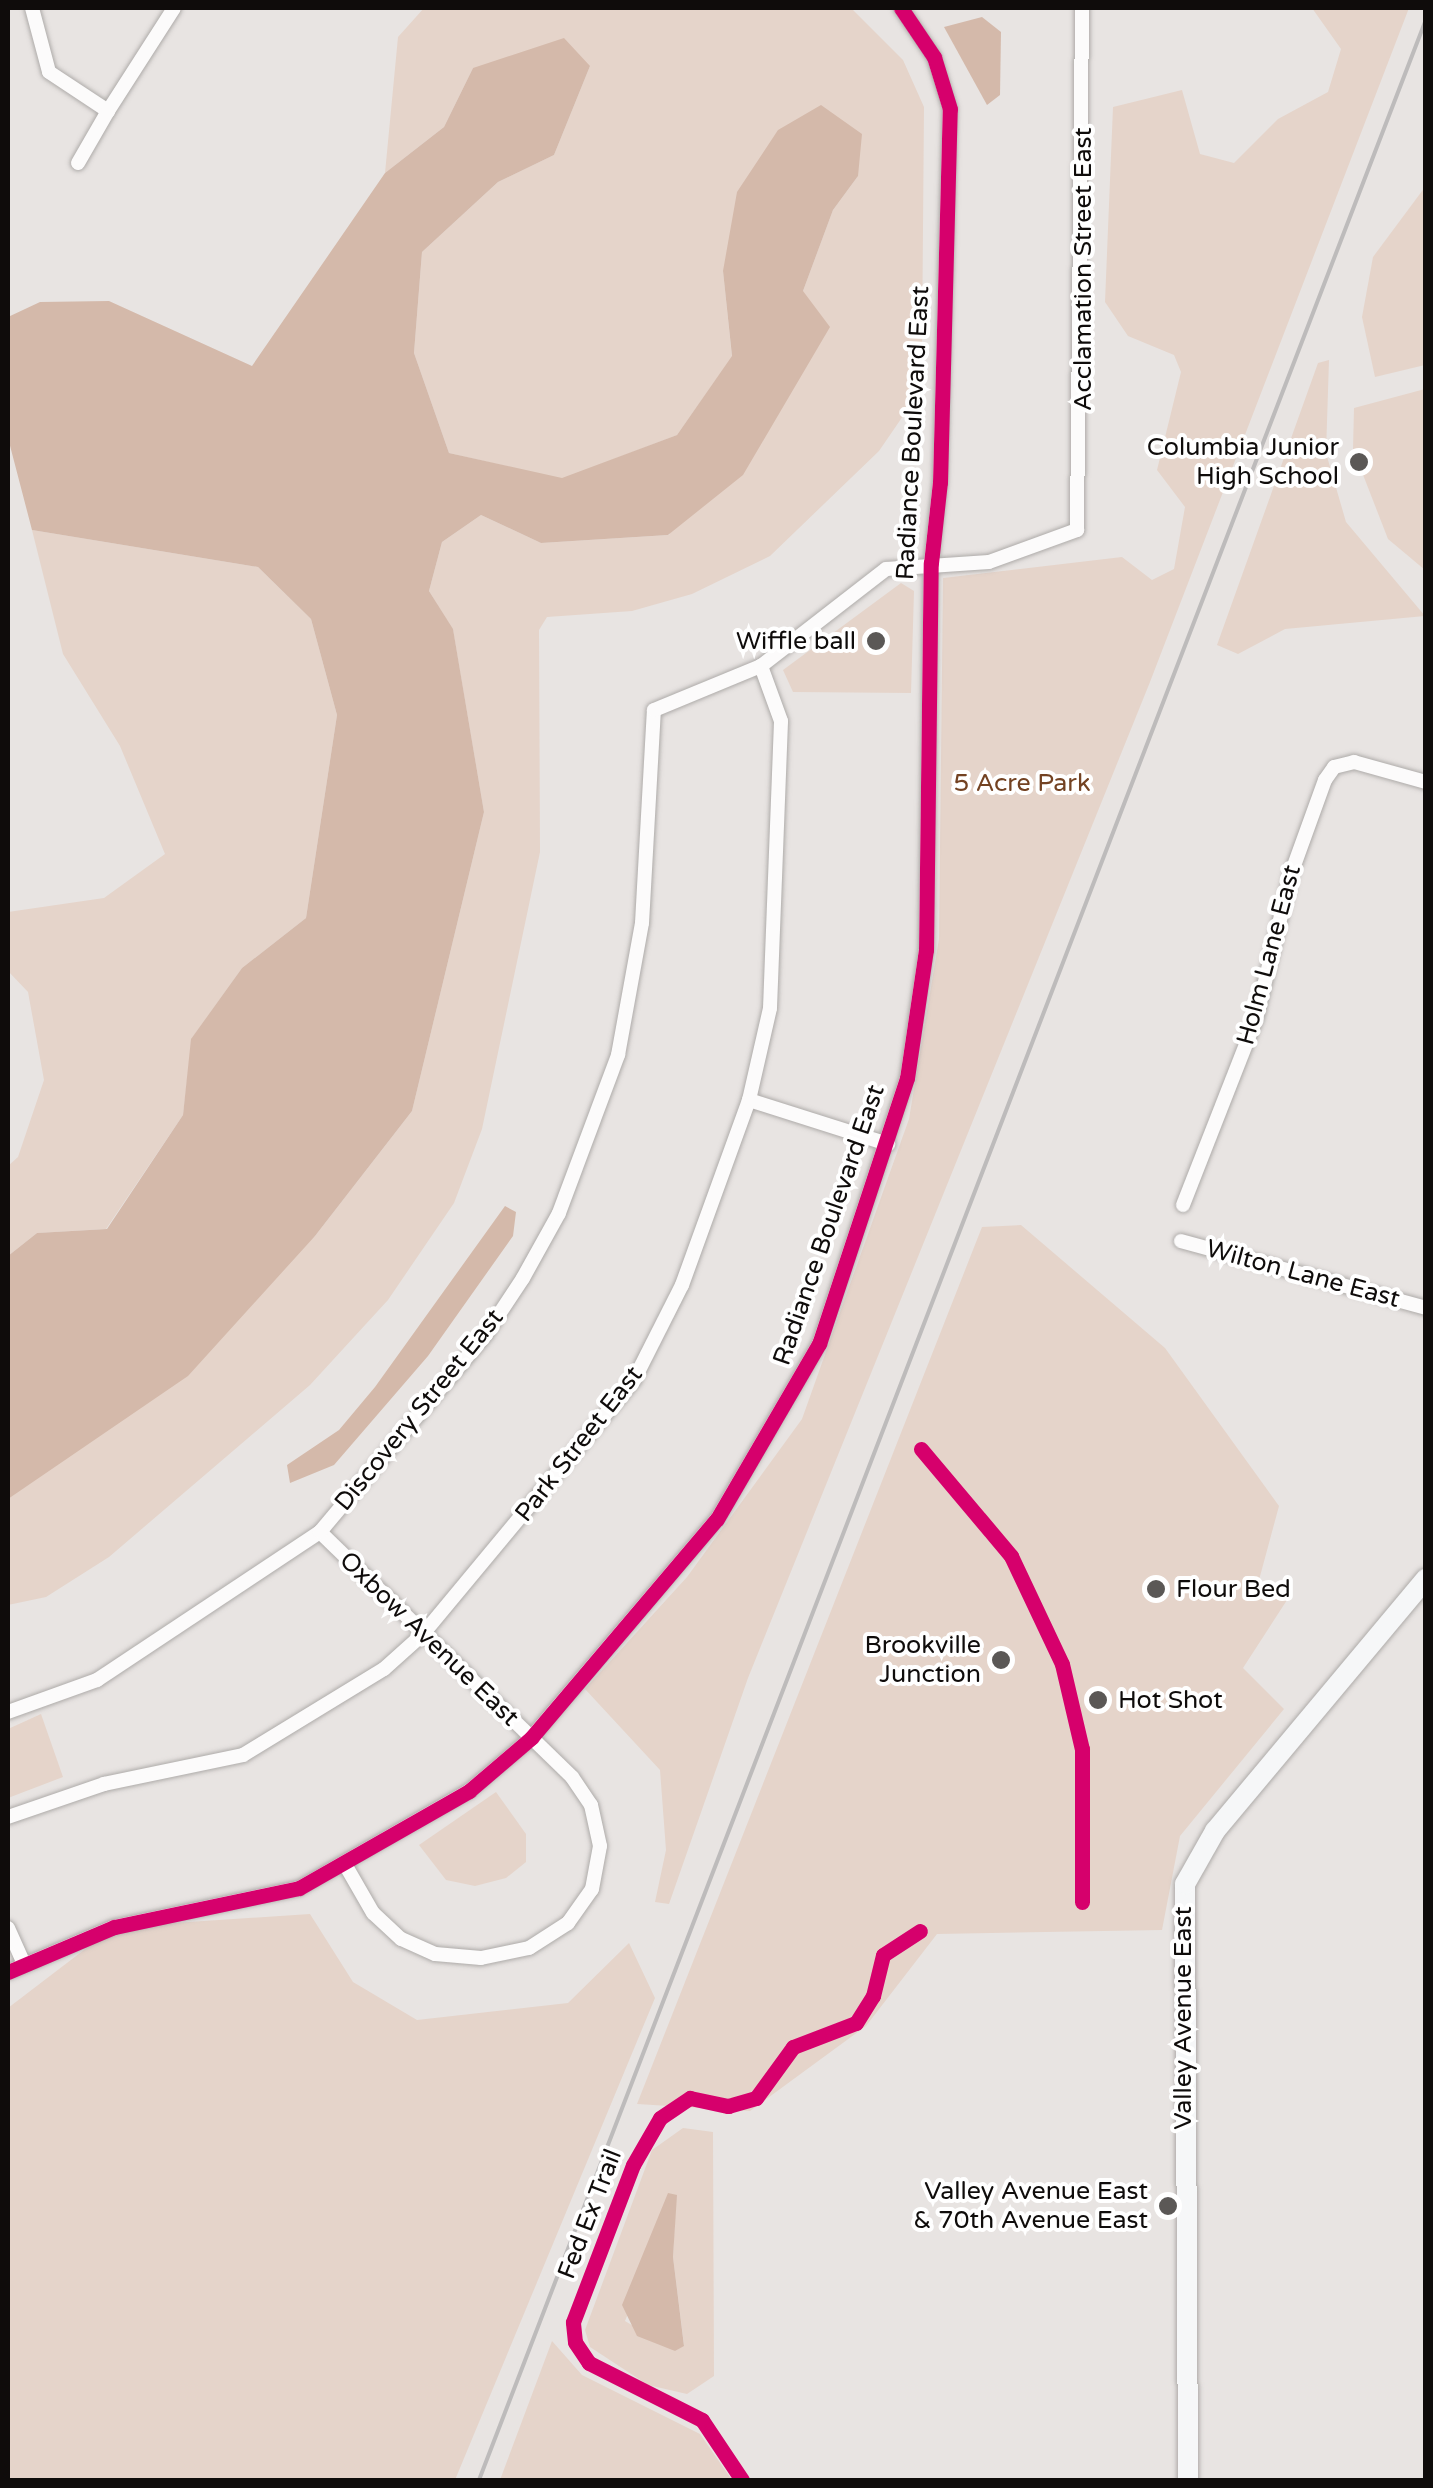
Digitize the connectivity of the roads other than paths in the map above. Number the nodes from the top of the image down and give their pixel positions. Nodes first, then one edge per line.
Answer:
1 (32, 8) edge
2 (174, 8) edge
3 (902, 8) edge
4 (1082, 8) edge
5 (108, 111) junction
6 (78, 164) dead end
7 (931, 563) junction
8 (761, 666) junction
9 (1426, 782) edge
10 (750, 1100) junction
11 (888, 1144) junction
12 (1183, 1206) dead end
13 (1181, 1241) dead end
14 (1426, 1308) edge
15 (320, 1532) junction
16 (1426, 1579) edge
17 (424, 1634) junction
18 (8, 1712) edge
19 (531, 1738) junction
20 (8, 1817) edge
21 (346, 1866) junction
22 (8, 1928) edge
23 (23, 1961) junction
24 (8, 1972) edge
25 (1188, 2480) edge

1 - 5 street
2 - 5 street
3 - 7 street, Radiance Boulevard East
4 - 7 street, Acclamation Street East
5 - 6 street
7 - 8 street
7 - 11 street, Radiance Boulevard East
8 - 10 street, Park Street East
8 - 15 street, Discovery Street East
9 - 12 street, Holm Lane East
10 - 11 street
10 - 17 street, Park Street East
11 - 19 street, Radiance Boulevard East
13 - 14 street, Wilton Lane East
15 - 17 street, Oxbow Avenue East
15 - 18 street, Discovery Street East
16 - 25 main road, Valley Avenue East
17 - 19 street, Oxbow Avenue East
17 - 20 street, Park Street East
19 - 21 street, Radiance Boulevard East
19 - 21 street, Oxbow Avenue East
21 - 23 street, Radiance Boulevard East
22 - 23 street
23 - 24 street, Radiance Boulevard East

